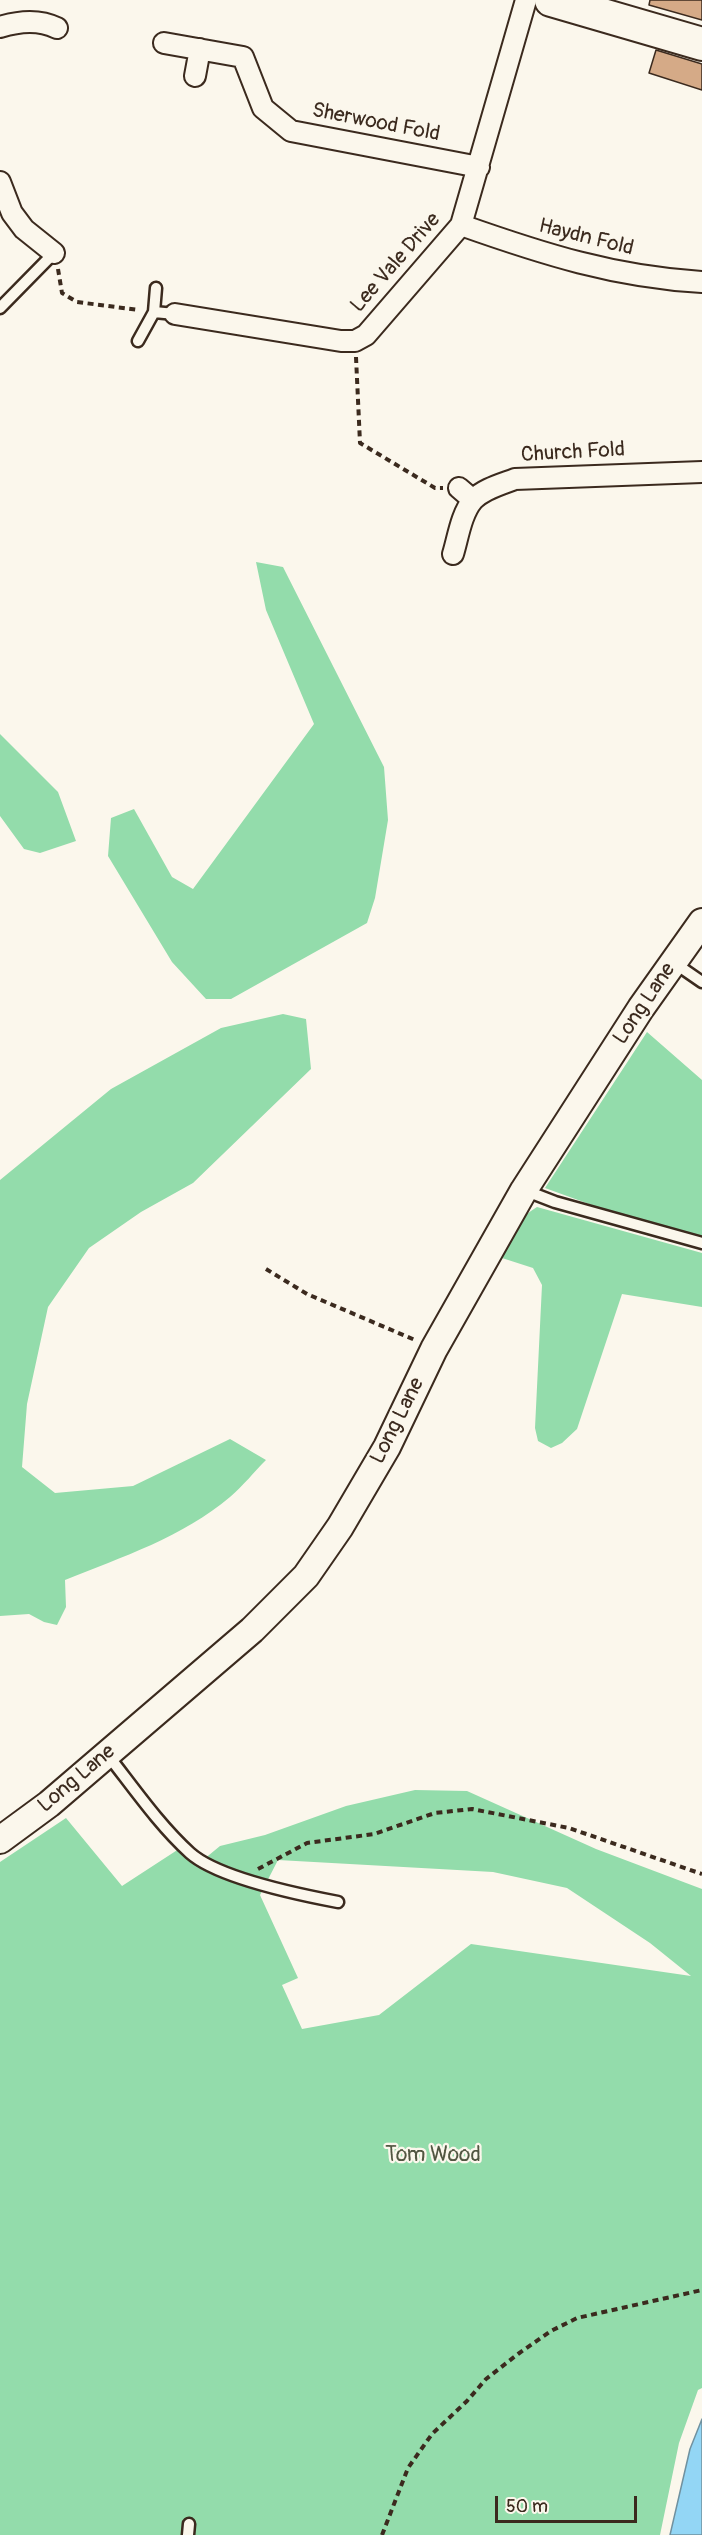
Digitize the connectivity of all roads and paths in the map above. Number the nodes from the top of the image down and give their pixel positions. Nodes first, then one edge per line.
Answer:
1 (526, 0) edge
2 (551, 0) edge
3 (0, 27) edge
4 (57, 28) dead end
5 (164, 43) dead end
6 (702, 44) edge
7 (200, 49) junction
8 (195, 76) dead end
9 (479, 167) junction
10 (0, 182) edge
11 (461, 225) junction
12 (54, 253) junction
13 (702, 282) edge
14 (156, 288) dead end
15 (0, 308) edge
16 (154, 312) junction
17 (175, 314) joint
18 (138, 341) dead end
19 (355, 342) junction
20 (702, 472) edge
21 (466, 494) junction
22 (453, 554) dead end
23 (702, 922) edge
24 (673, 962) junction
25 (702, 982) edge
26 (524, 1190) junction
27 (702, 1243) edge
28 (266, 1269) dead end
29 (435, 1349) junction
30 (107, 1754) junction
31 (0, 1840) edge
32 (702, 1874) edge
33 (241, 1876) junction
34 (338, 1902) dead end
35 (702, 2290) edge
36 (382, 2535) edge

1 - 9 street, Lee Vale Drive
2 - 6 main road
3 - 4 street
5 - 7 street, Sherwood Fold
7 - 8 street
7 - 9 street, Sherwood Fold
9 - 11 street, Lee Vale Drive
10 - 12 street
11 - 13 street, Haydn Fold
11 - 19 street, Lee Vale Drive
12 - 15 lane
12 - 16 path
14 - 16 lane
16 - 17 lane
16 - 18 lane
17 - 19 street, Lee Vale Drive
19 - 21 path
20 - 21 street, Church Fold
21 - 22 street
23 - 24 street, Long Lane
24 - 25 lane
24 - 26 street, Long Lane
26 - 27 lane
26 - 29 street, Long Lane
28 - 29 path
29 - 30 street, Long Lane
30 - 31 street, Long Lane
30 - 33 lane
32 - 33 path
33 - 34 lane
35 - 36 path

